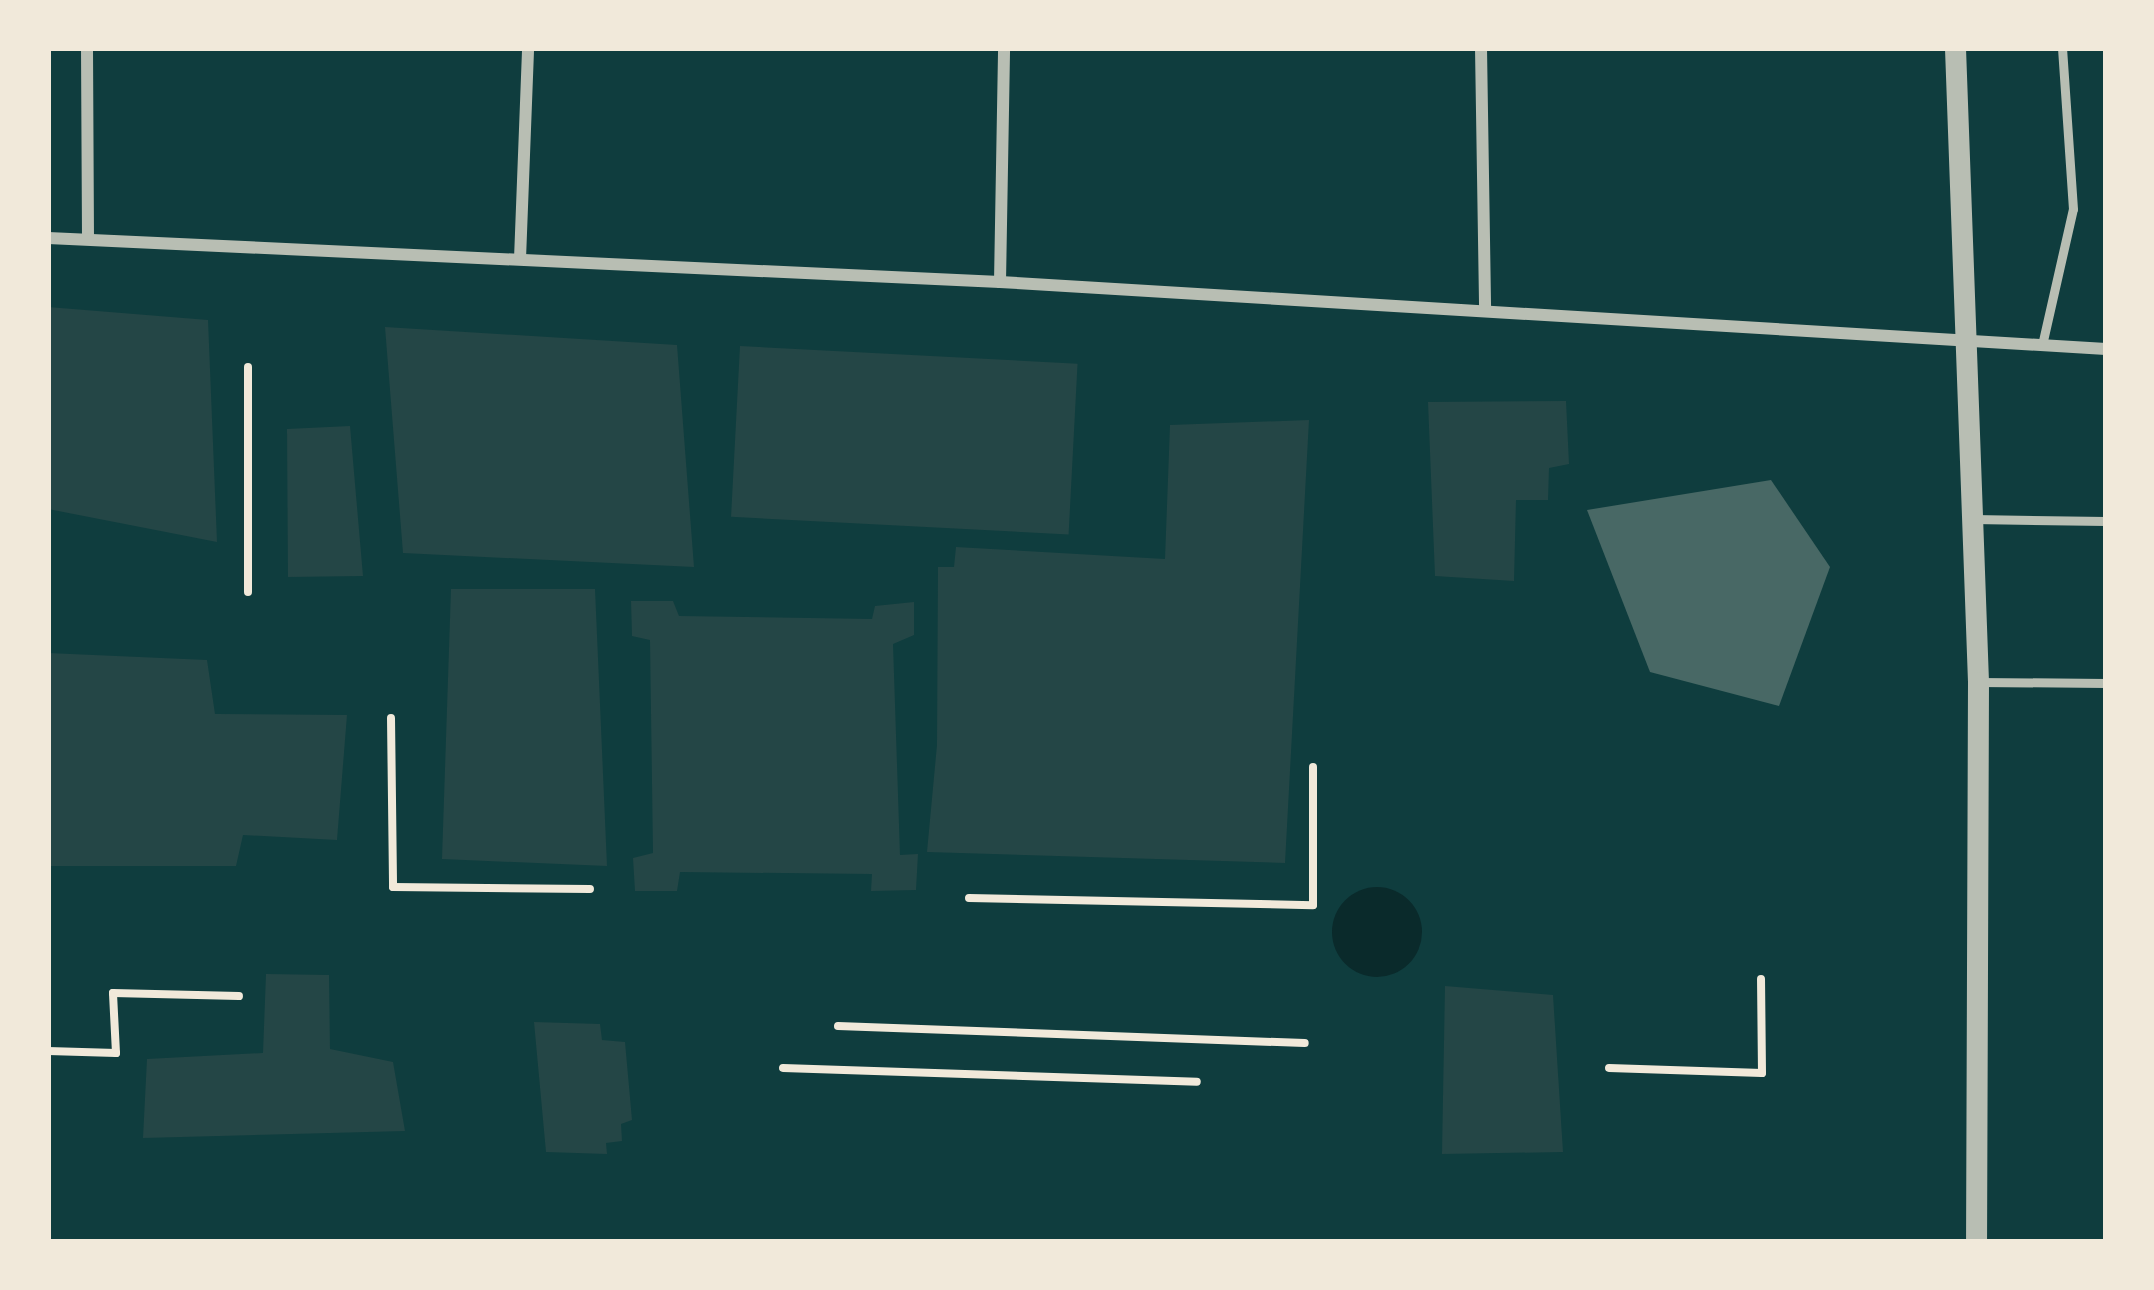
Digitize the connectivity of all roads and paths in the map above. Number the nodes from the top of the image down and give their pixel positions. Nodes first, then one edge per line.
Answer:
1 (87, 48) edge
2 (528, 48) edge
3 (1004, 48) edge
4 (1480, 48) edge
5 (1955, 48) edge
6 (2062, 48) edge
7 (48, 238) edge
8 (88, 239) junction
9 (520, 259) junction
10 (1000, 282) junction
11 (1485, 310) junction
12 (1965, 344) junction
13 (2042, 345) junction
14 (2106, 349) edge
15 (248, 367) dead end
16 (1967, 519) junction
17 (2106, 521) edge
18 (248, 592) dead end
19 (1978, 682) junction
20 (2106, 683) edge
21 (391, 718) dead end
22 (1312, 767) dead end
23 (590, 889) dead end
24 (970, 898) dead end
25 (1761, 980) dead end
26 (239, 996) dead end
27 (838, 1026) dead end
28 (1305, 1042) dead end
29 (48, 1051) edge
30 (1610, 1067) dead end
31 (783, 1068) dead end
32 (1197, 1082) dead end
33 (1976, 1242) edge

1 - 8 street
2 - 9 street
3 - 10 street
4 - 11 street
5 - 12 street
6 - 13 lane
7 - 8 street
8 - 9 street
9 - 10 street
10 - 11 street
11 - 12 street
12 - 13 street
12 - 16 street
13 - 14 street
15 - 18 path
16 - 17 lane
16 - 19 street
19 - 20 lane
19 - 33 street
21 - 23 path
22 - 24 path
25 - 30 path
26 - 29 path
27 - 28 path
31 - 32 path

